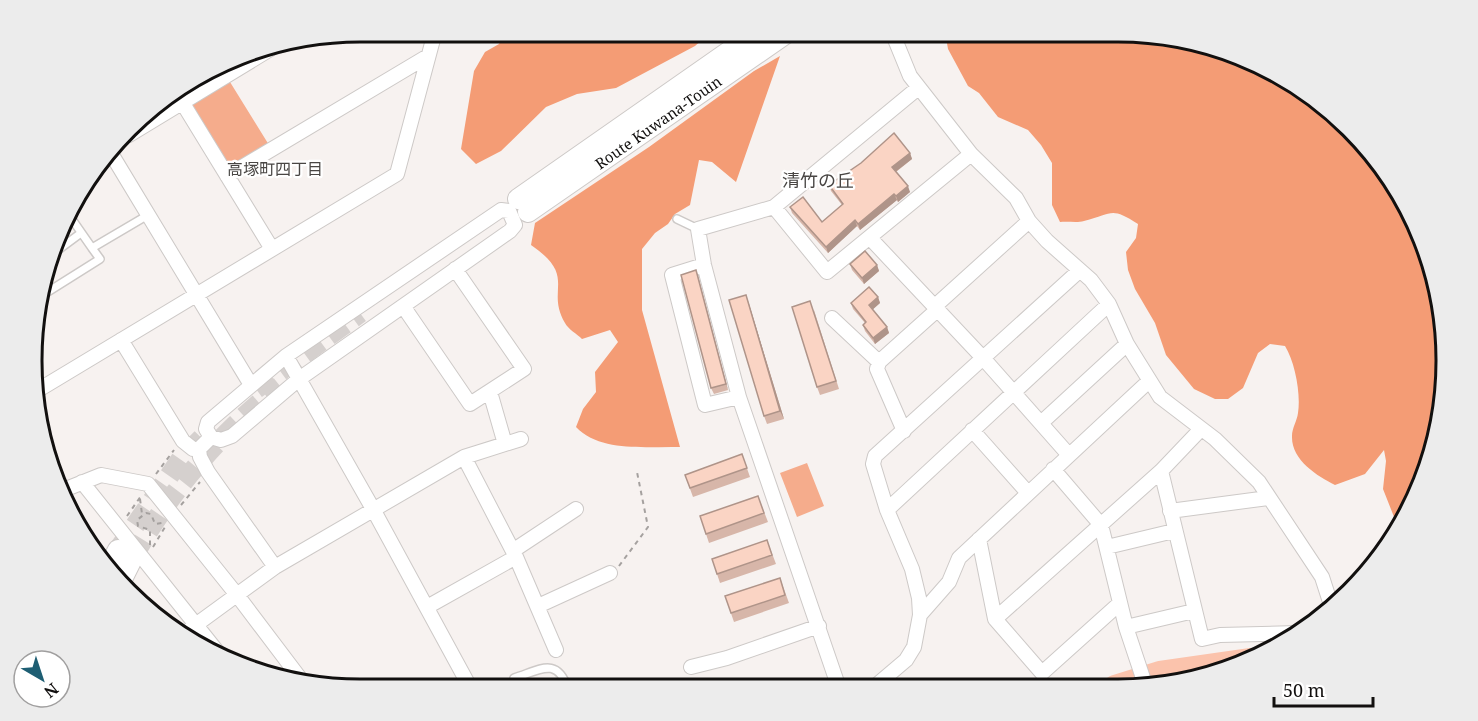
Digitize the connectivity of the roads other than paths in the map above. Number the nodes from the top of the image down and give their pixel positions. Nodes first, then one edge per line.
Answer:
1 (432, 42) edge
2 (744, 42) edge
3 (773, 42) edge
4 (896, 42) edge
5 (428, 56) junction
6 (247, 63) edge
7 (918, 88) junction
8 (182, 102) junction
9 (147, 124) edge
10 (971, 154) junction
11 (115, 158) edge
12 (227, 176) junction
13 (774, 207) junction
14 (148, 215) junction
15 (677, 219) dead end
16 (1029, 221) junction
17 (74, 222) edge
18 (698, 228) junction
19 (81, 233) junction
20 (870, 238) junction
21 (63, 246) edge
22 (92, 248) junction
23 (272, 249) junction
24 (704, 265) junction
25 (455, 268) junction
26 (1079, 270) junction
27 (50, 291) edge
28 (196, 295) junction
29 (1109, 304) junction
30 (403, 306) junction
31 (936, 309) junction
32 (832, 318) dead end
33 (121, 340) junction
34 (1128, 344) junction
35 (286, 357) junction
36 (983, 358) junction
37 (879, 362) junction
38 (299, 379) junction
39 (1149, 381) junction
40 (251, 385) junction
41 (44, 387) edge
42 (490, 392) junction
43 (1013, 393) junction
44 (739, 397) junction
45 (1041, 423) junction
46 (1201, 429) junction
47 (972, 430) junction
48 (904, 431) junction
49 (211, 437) junction
50 (521, 439) dead end
51 (505, 444) junction
52 (199, 449) junction
53 (1068, 454) junction
54 (464, 457) junction
55 (1053, 469) junction
56 (1161, 471) junction
57 (82, 482) junction
58 (69, 488) edge
59 (1028, 493) junction
60 (1268, 498) junction
61 (373, 509) junction
62 (576, 509) dead end
63 (887, 510) junction
64 (1170, 511) junction
65 (1101, 525) junction
66 (1174, 531) junction
67 (979, 539) junction
68 (1107, 547) junction
69 (515, 554) junction
70 (128, 556) tunnel mouth
71 (274, 567) junction
72 (123, 573) edge
73 (610, 573) road end
74 (237, 595) junction
75 (1329, 599) edge
76 (1120, 603) junction
77 (538, 606) junction
78 (427, 607) junction
79 (1194, 611) junction
80 (920, 615) junction
81 (995, 619) junction
82 (819, 626) junction
83 (1126, 627) junction
84 (192, 629) edge
85 (1281, 633) edge
86 (556, 650) dead end
87 (691, 667) dead end
88 (296, 672) edge
89 (514, 678) dead end
90 (1143, 678) edge
91 (466, 679) edge
92 (565, 679) edge
93 (836, 679) edge
94 (884, 679) edge

1 - 5 street
2 - 3 main road, Route Kuwana-Touin
4 - 7 street
5 - 12 street
5 - 23 street
6 - 8 street
7 - 10 street
7 - 13 street
8 - 9 street
8 - 12 street
10 - 16 street
10 - 20 street
11 - 14 street
12 - 23 street
13 - 18 street
13 - 20 street
14 - 22 lane
14 - 28 street
15 - 18 lane
16 - 26 street
16 - 31 street
17 - 19 lane
18 - 24 street
19 - 21 lane
19 - 22 lane
20 - 31 street
22 - 27 lane
23 - 28 street
24 - 44 street
24 - 44 street
25 - 30 street
25 - 35 street
25 - 42 street
26 - 29 street
26 - 36 street
28 - 33 street
28 - 40 street
29 - 34 street
29 - 43 street
30 - 38 street
30 - 42 street
31 - 36 street
31 - 37 street
32 - 37 street
33 - 41 street
33 - 52 street
34 - 39 street
34 - 45 street
35 - 38 street
35 - 40 street
36 - 43 street
36 - 48 street
37 - 48 street
38 - 49 street
38 - 61 street
39 - 46 street
39 - 53 street
40 - 49 street
42 - 51 street
43 - 45 street
43 - 47 street
44 - 82 street
45 - 53 street
46 - 56 street
46 - 60 street
47 - 59 street
47 - 63 street
48 - 63 street
49 - 52 street
50 - 51 street
51 - 54 street
52 - 71 street
53 - 55 street
54 - 61 street
54 - 69 street
55 - 59 street
55 - 65 street
56 - 64 street
56 - 65 street
57 - 58 street
57 - 74 street
57 - 84 street
59 - 67 street
60 - 64 street
60 - 75 street
61 - 71 street
61 - 78 street
62 - 69 street
63 - 80 street
64 - 66 street
65 - 68 street
65 - 81 street
66 - 68 street
66 - 79 street
67 - 80 street
67 - 81 street
68 - 76 street
69 - 77 street
69 - 78 street
70 - 72 main road
71 - 74 street
73 - 77 street
74 - 84 street
74 - 88 street
76 - 81 street
76 - 83 street
77 - 86 street
78 - 91 street
79 - 83 street
79 - 85 street
80 - 94 street
82 - 87 street
82 - 93 street
83 - 90 street
89 - 92 lane

